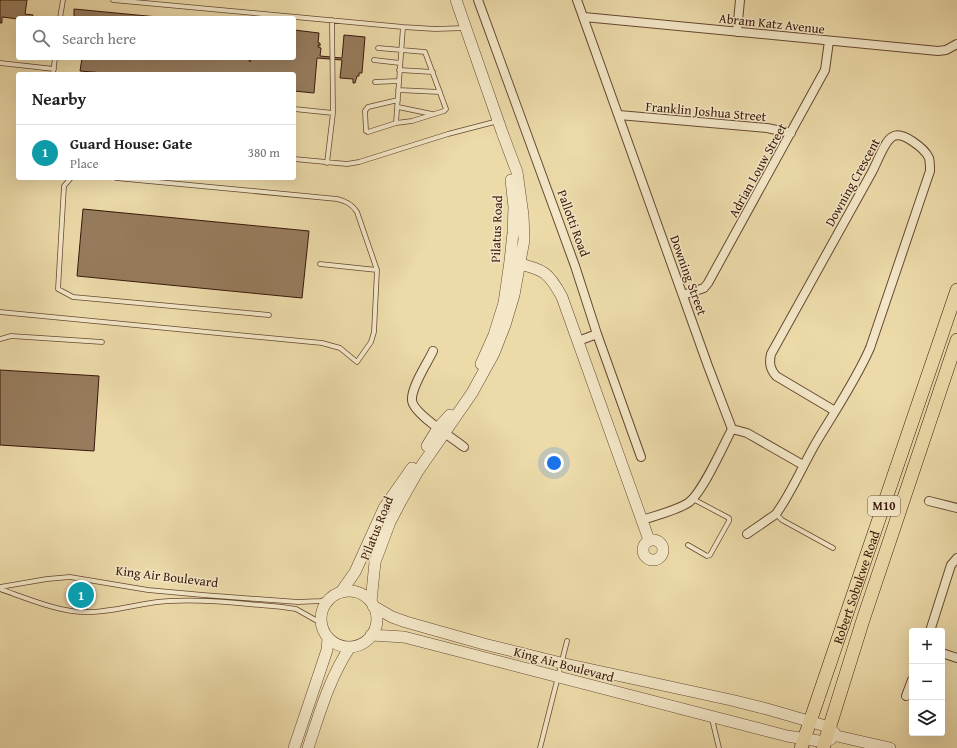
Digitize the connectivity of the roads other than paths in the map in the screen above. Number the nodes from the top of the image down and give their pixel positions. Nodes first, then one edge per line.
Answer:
1 (63, 0) edge
2 (113, 0) edge
3 (456, 0) edge
4 (478, 0) edge
5 (577, 0) edge
6 (740, 0) edge
7 (60, 16) edge
8 (288, 16) edge
9 (296, 17) edge
10 (584, 17) junction
11 (332, 20) junction
12 (403, 27) junction
13 (466, 28) junction
14 (737, 32) junction
15 (829, 41) junction
16 (957, 44) edge
17 (378, 48) dead end
18 (401, 50) junction
19 (55, 60) edge
20 (374, 60) dead end
21 (0, 63) edge
22 (400, 63) junction
23 (54, 69) junction
24 (400, 70) junction
25 (53, 72) edge
26 (433, 72) junction
27 (399, 81) junction
28 (375, 82) dead end
29 (398, 90) junction
30 (440, 92) junction
31 (398, 100) junction
32 (398, 107) junction
33 (296, 109) edge
34 (332, 113) junction
35 (434, 114) junction
36 (619, 115) junction
37 (498, 121) junction
38 (396, 123) junction
39 (791, 133) junction
40 (296, 159) edge
41 (327, 163) junction
42 (69, 180) edge
43 (137, 180) edge
44 (515, 262) junction
45 (320, 264) dead end
46 (377, 270) junction
47 (957, 290) edge
48 (684, 295) junction
49 (0, 312) edge
50 (269, 315) dead end
51 (597, 334) junction
52 (0, 339) edge
53 (957, 340) edge
54 (578, 341) junction
55 (102, 342) dead end
56 (433, 352) dead end
57 (835, 411) junction
58 (732, 429) junction
59 (442, 430) junction
60 (464, 447) dead end
61 (641, 457) dead end
62 (803, 465) junction
63 (693, 499) junction
64 (929, 501) dead end
65 (957, 508) edge
66 (776, 514) junction
67 (642, 520) junction
68 (747, 534) dead end
69 (649, 540) dead end
70 (688, 545) dead end
71 (833, 548) dead end
72 (957, 558) edge
73 (0, 588) edge
74 (336, 594) junction
75 (372, 604) junction
76 (321, 623) junction
77 (931, 628) edge
78 (371, 635) junction
79 (328, 638) junction
80 (566, 641) dead end
81 (350, 647) junction
82 (945, 654) edge
83 (957, 658) edge
84 (561, 663) junction
85 (558, 676) junction
86 (909, 688) edge
87 (906, 696) dead end
88 (711, 716) junction
89 (810, 722) junction
90 (833, 731) junction
91 (803, 743) edge
92 (824, 745) edge
93 (294, 748) edge
94 (308, 748) edge
95 (540, 748) edge
96 (719, 748) edge
97 (890, 748) edge

1 - 7 lane
2 - 8 lane
3 - 13 street
4 - 51 street, Pallotti Road
5 - 10 street, Downing Street
6 - 14 street
9 - 11 lane
10 - 14 street, Abram Katz Avenue
10 - 36 street, Downing Street
11 - 12 lane
11 - 34 lane
12 - 13 lane
12 - 18 lane
13 - 37 street
14 - 15 street, Abram Katz Avenue
15 - 16 street, Abram Katz Avenue
15 - 39 street, Adrian Louw Street
17 - 18 lane
18 - 22 lane
18 - 26 lane
19 - 23 lane
20 - 22 lane
21 - 23 lane
22 - 24 lane
23 - 25 lane
24 - 26 lane
24 - 27 lane
26 - 30 lane
27 - 28 lane
27 - 29 lane
29 - 30 lane
29 - 31 lane
30 - 35 lane
31 - 32 lane
31 - 38 lane
32 - 35 lane
32 - 38 lane
33 - 34 lane
34 - 41 lane
35 - 38 lane
36 - 39 street, Franklin Joshua Street
36 - 48 street, Downing Street
37 - 41 lane
37 - 44 street, Pilatus Road
39 - 48 street, Adrian Louw Street
40 - 41 lane
42 - 50 lane
43 - 46 lane
44 - 54 street
44 - 59 street, Pilatus Road
45 - 46 lane
46 - 49 lane
47 - 89 main road, Robert Sobukwe Road / M10
48 - 58 street, Downing Street
51 - 54 street
51 - 61 street, Pallotti Road
52 - 55 lane
53 - 90 main road, Robert Sobukwe Road / M10
54 - 67 street
56 - 59 street
57 - 57 street, Downing Crescent
57 - 62 street, Downing Crescent
58 - 62 street
58 - 63 street
59 - 60 street
59 - 74 street, Pilatus Road
59 - 75 street, Pilatus Road
62 - 66 street, Downing Crescent
63 - 67 street
63 - 70 lane
64 - 65 street
66 - 68 street
66 - 71 lane
67 - 69 street
72 - 77 street
73 - 74 lane, King Air Boulevard
73 - 76 lane, King Air Boulevard
74 - 75 street
74 - 76 street
75 - 78 street
75 - 84 street, King Air Boulevard
76 - 79 street
78 - 81 street
78 - 85 street, King Air Boulevard
79 - 81 street
79 - 93 street
80 - 84 lane
81 - 94 street
82 - 83 street
84 - 85 lane
84 - 89 street, King Air Boulevard
85 - 88 street, King Air Boulevard
85 - 95 lane
86 - 87 street
88 - 91 street, King Air Boulevard
88 - 96 lane
89 - 90 street
89 - 91 main road, Robert Sobukwe Road / M10
90 - 92 main road, Robert Sobukwe Road / M10
90 - 97 street
91 - 92 street

